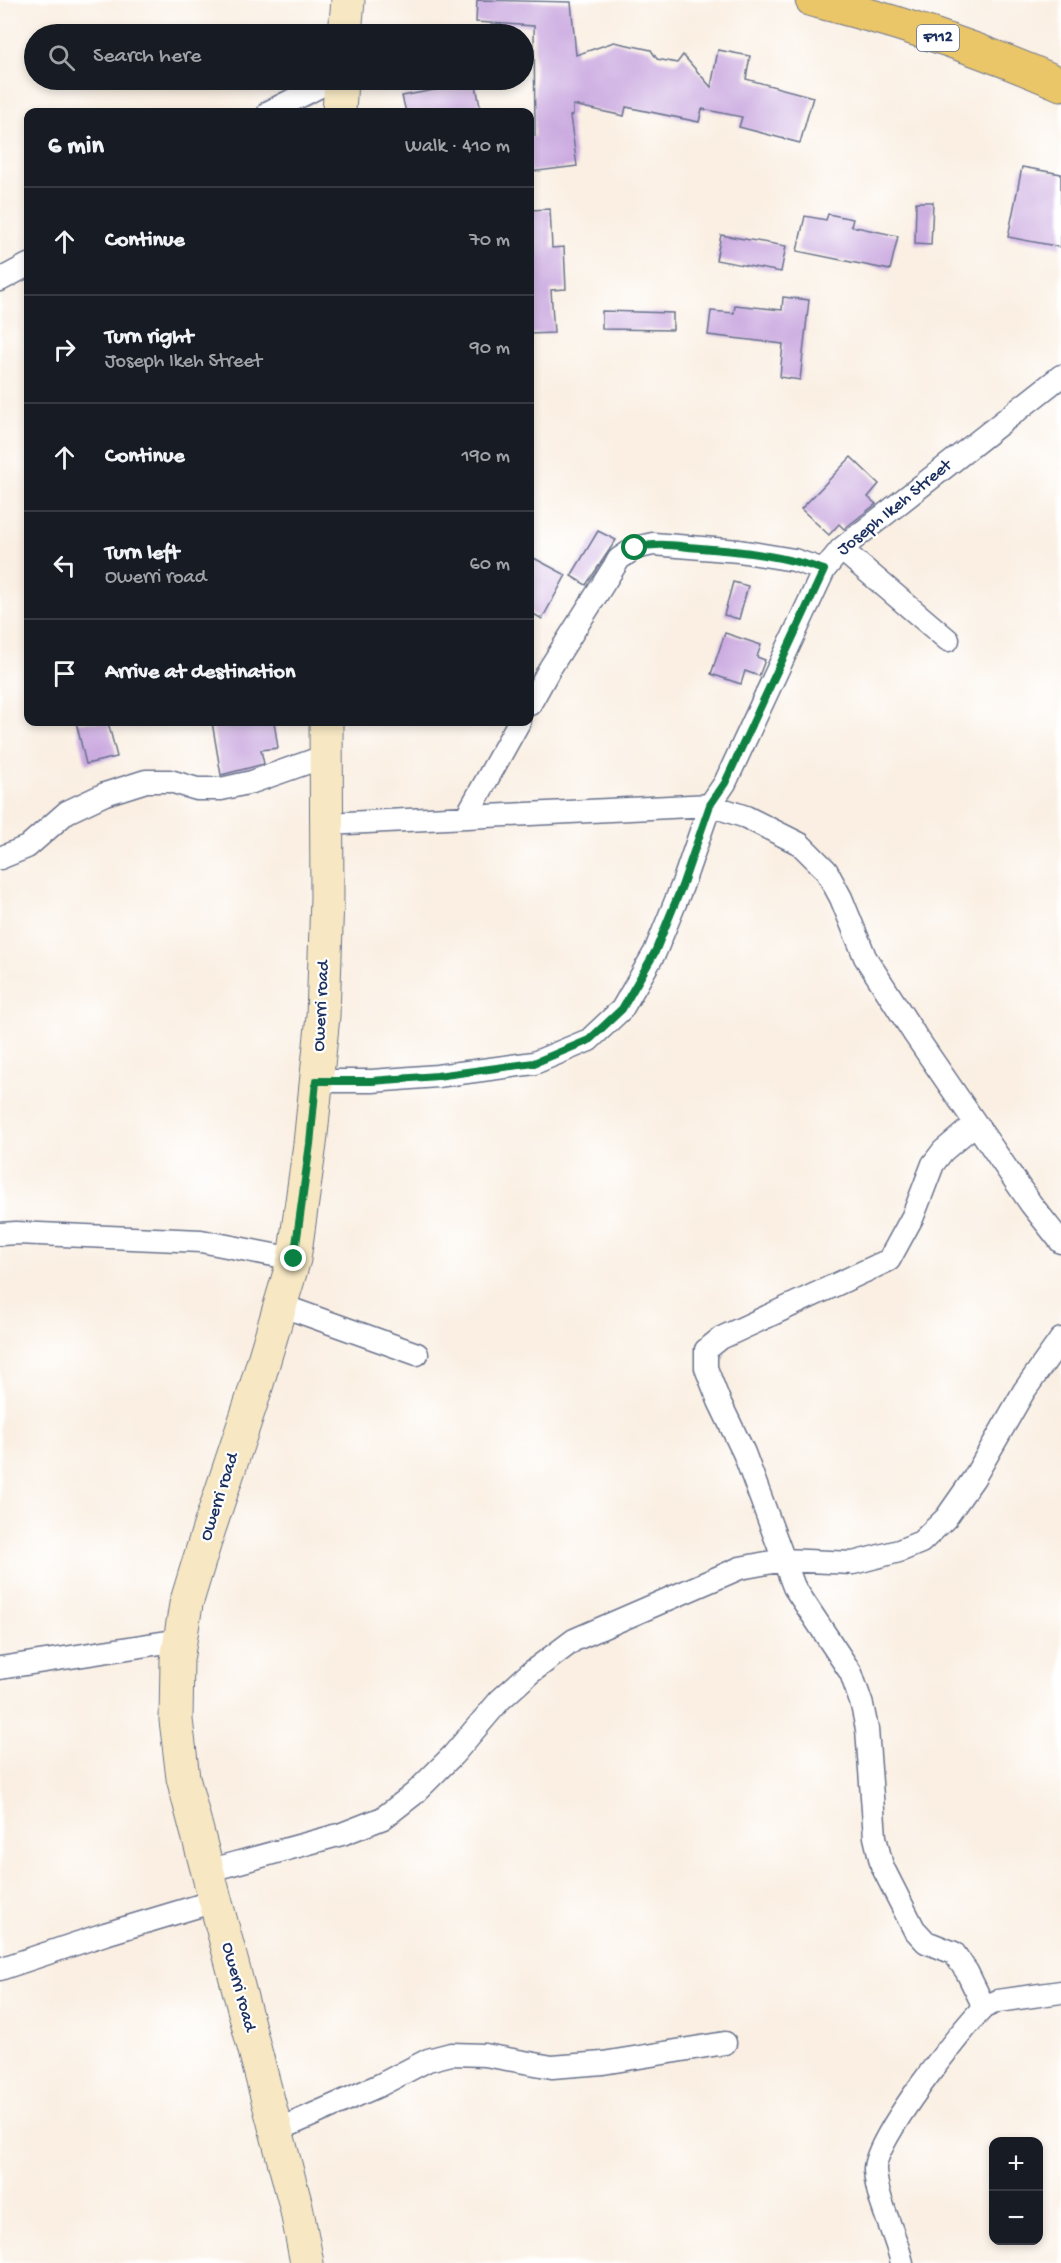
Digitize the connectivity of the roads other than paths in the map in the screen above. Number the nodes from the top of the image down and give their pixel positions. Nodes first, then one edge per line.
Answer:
1 (348, 0) edge
2 (812, 0) edge
3 (346, 24) edge
4 (1061, 84) edge
5 (312, 90) edge
6 (340, 90) edge
7 (277, 108) edge
8 (339, 108) edge
9 (24, 267) edge
10 (0, 280) edge
11 (1061, 376) edge
12 (842, 549) junction
13 (824, 570) junction
14 (948, 640) dead end
15 (534, 697) edge
16 (326, 726) edge
17 (517, 726) edge
18 (326, 756) junction
19 (710, 805) junction
20 (466, 817) junction
21 (327, 824) junction
22 (0, 858) edge
23 (316, 1081) junction
24 (975, 1124) junction
25 (0, 1234) edge
26 (1061, 1242) edge
27 (294, 1259) junction
28 (280, 1305) junction
29 (1061, 1339) edge
30 (417, 1354) dead end
31 (783, 1560) junction
32 (180, 1640) junction
33 (0, 1668) edge
34 (211, 1886) junction
35 (0, 1969) edge
36 (1061, 1992) edge
37 (984, 2007) junction
38 (725, 2043) dead end
39 (276, 2131) junction
40 (307, 2263) edge
41 (902, 2263) edge

1 - 3 main road
2 - 4 main road, F112
5 - 7 street
6 - 8 main road
9 - 10 street
11 - 12 street, Joseph Ikeh Street
12 - 13 street, Joseph Ikeh Street
12 - 14 street
13 - 15 street
13 - 19 street, Joseph Ikeh Street
16 - 18 main road, Owerri road
17 - 20 street
18 - 21 main road, Owerri road
18 - 22 street
19 - 20 street
19 - 23 street, Joseph Ikeh Street
19 - 24 street
20 - 21 street
21 - 23 main road, Owerri road
23 - 27 main road, Owerri road
24 - 26 street
24 - 31 street
25 - 27 street
27 - 28 main road, Owerri road
28 - 30 street
28 - 32 main road, Owerri road
29 - 31 street
31 - 34 street
31 - 37 street
32 - 33 street
32 - 34 main road, Owerri road
34 - 35 street
34 - 39 main road, Owerri road
36 - 37 street
37 - 41 street
38 - 39 street
39 - 40 main road, Owerri road

